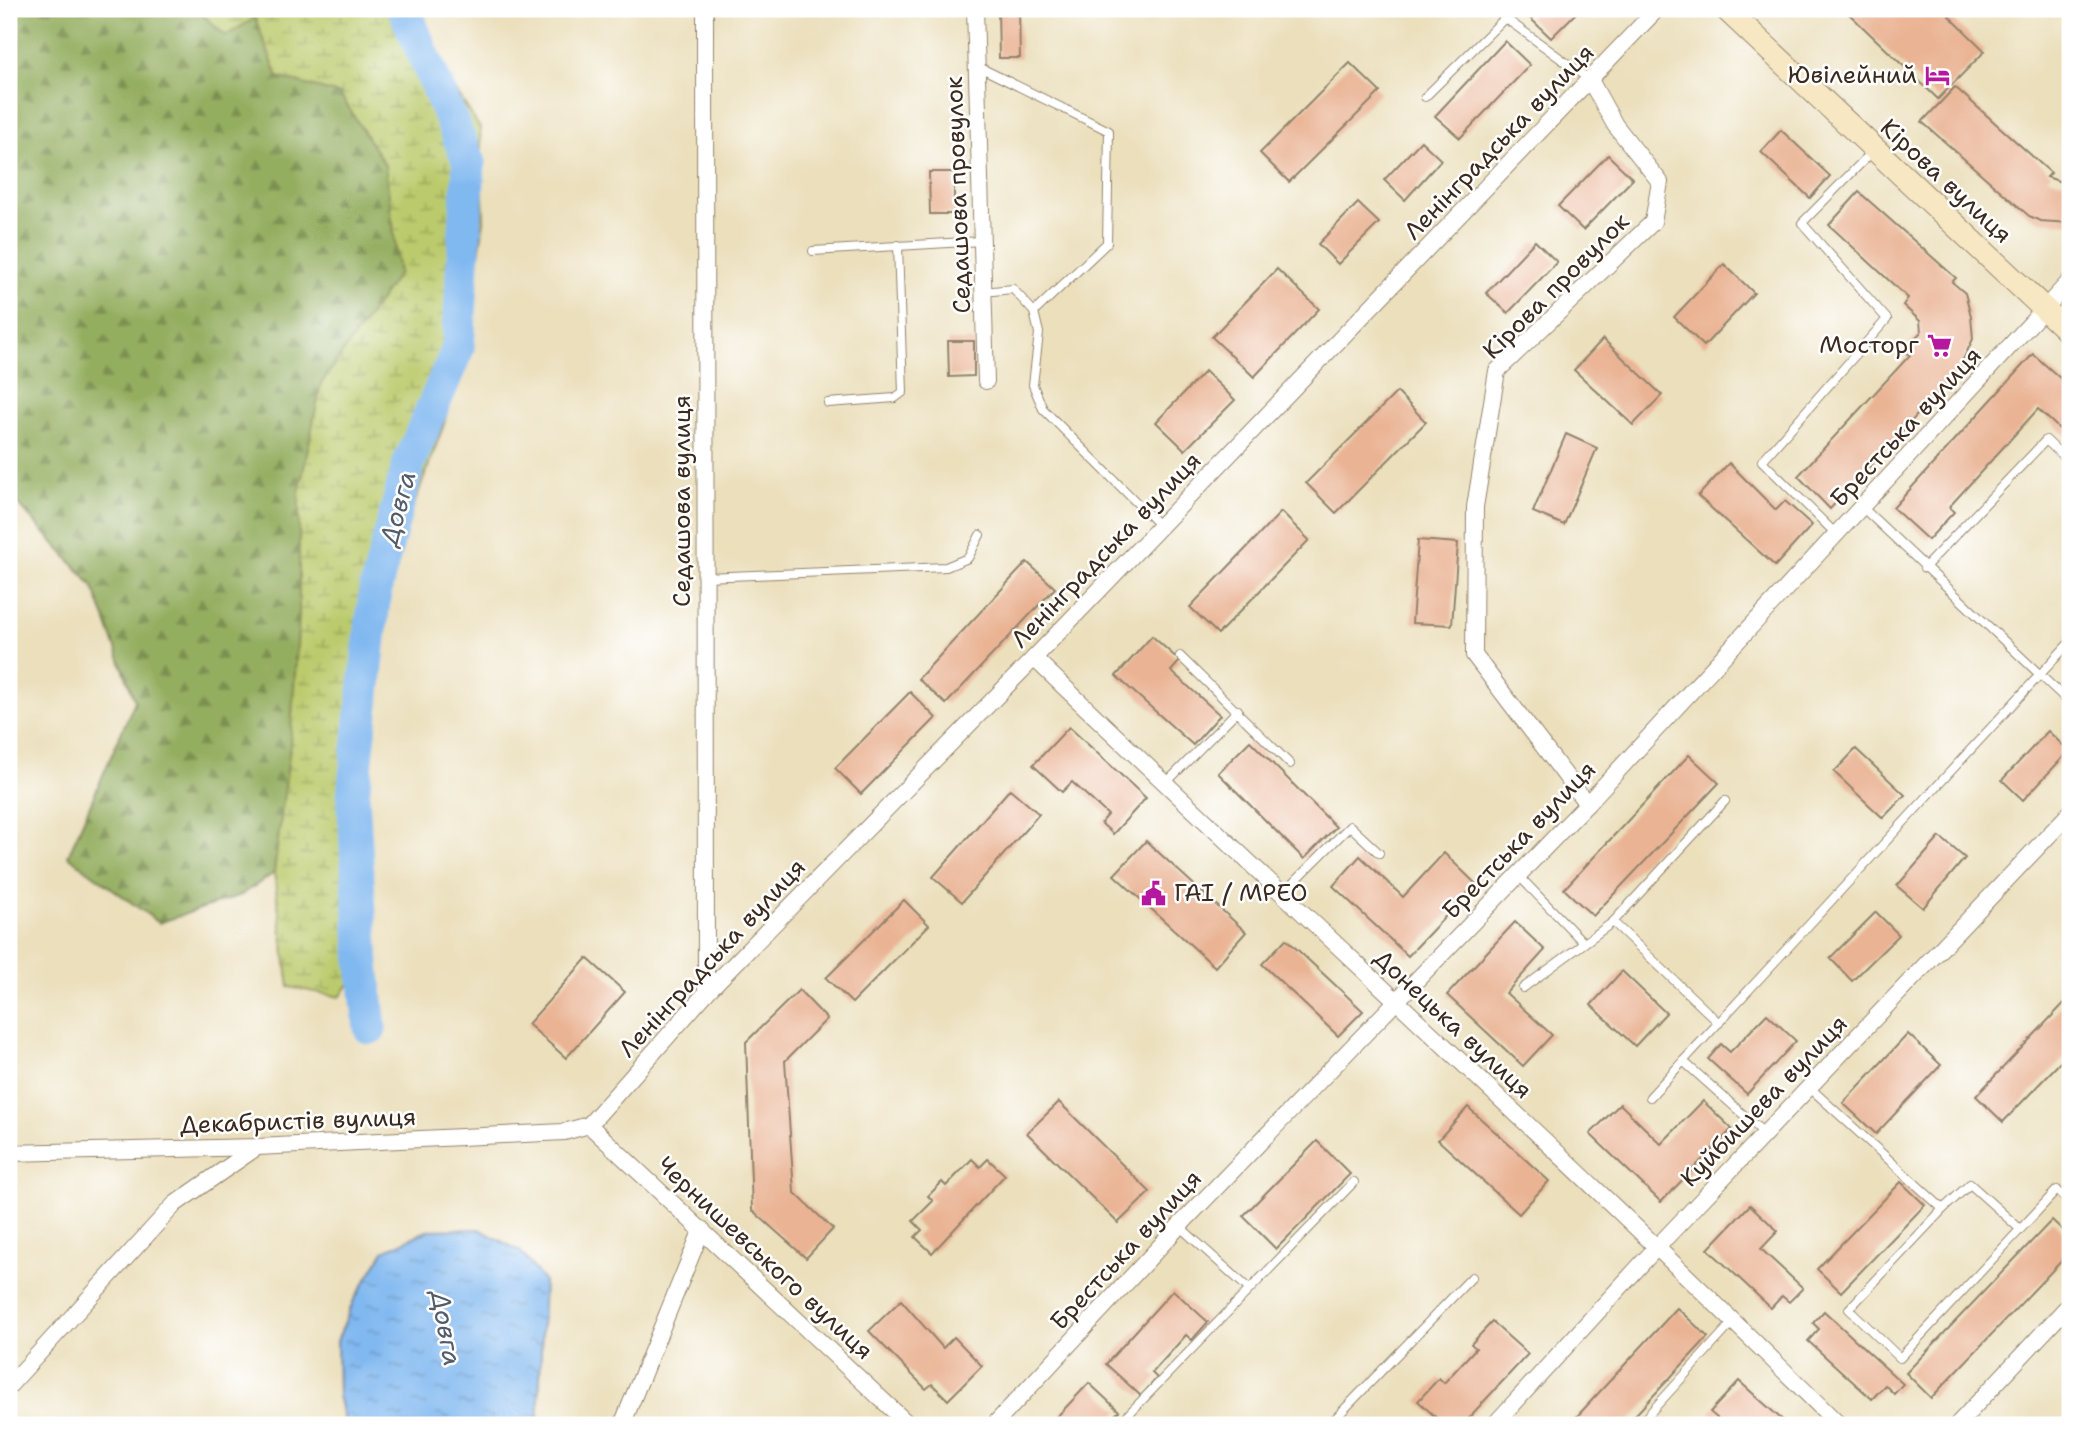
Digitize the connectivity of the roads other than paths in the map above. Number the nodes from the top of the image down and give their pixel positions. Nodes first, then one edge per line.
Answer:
1 (705, 9) edge
2 (975, 9) edge
3 (1657, 9) edge
4 (1726, 9) edge
5 (977, 66) junction
6 (1590, 80) junction
7 (1425, 97) dead end
8 (1874, 150) junction
9 (982, 240) junction
10 (898, 246) junction
11 (813, 251) dead end
12 (2070, 281) edge
13 (983, 292) junction
14 (2045, 309) junction
15 (1034, 312) junction
16 (2070, 333) edge
17 (986, 381) dead end
18 (828, 403) dead end
19 (2070, 463) edge
20 (1863, 508) junction
21 (1160, 526) junction
22 (981, 535) dead end
23 (1838, 536) junction
24 (1924, 568) junction
25 (705, 577) junction
26 (2070, 642) edge
27 (1181, 656) dead end
28 (1034, 658) junction
29 (2039, 674) junction
30 (2070, 703) edge
31 (1238, 710) junction
32 (1290, 764) dead end
33 (1165, 784) junction
34 (1726, 801) dead end
35 (1587, 804) junction
36 (2070, 813) edge
37 (1379, 853) dead end
38 (1518, 875) junction
39 (1283, 893) junction
40 (1613, 922) junction
41 (1583, 942) junction
42 (1523, 988) dead end
43 (706, 993) junction
44 (1394, 1002) junction
45 (1718, 1023) junction
46 (1683, 1061) junction
47 (1809, 1087) junction
48 (1650, 1097) dead end
49 (589, 1125) junction
50 (1765, 1133) junction
51 (257, 1147) junction
52 (9, 1153) edge
53 (1354, 1182) dead end
54 (2070, 1203) edge
55 (1943, 1209) junction
56 (1179, 1226) junction
57 (702, 1229) junction
58 (2020, 1229) junction
59 (1657, 1247) junction
60 (1472, 1277) dead end
61 (1249, 1289) junction
62 (2070, 1304) edge
63 (1734, 1321) junction
64 (9, 1386) edge
65 (622, 1425) edge
66 (909, 1425) edge
67 (994, 1425) edge
68 (1118, 1425) edge
69 (1329, 1425) edge
70 (1494, 1425) edge
71 (1639, 1425) edge
72 (1839, 1425) edge
73 (1957, 1425) edge

1 - 25 street, Седашова вулиця
2 - 5 street, Седашова провулок
3 - 6 street, Ленінградська вулиця
4 - 8 main road, Кірова вулиця
5 - 9 street, Седашова провулок
5 - 15 lane
6 - 7 lane
6 - 21 street, Ленінградська вулиця
6 - 35 street, Кірова провулок
8 - 14 main road, Кірова вулиця
8 - 23 lane
9 - 10 lane
9 - 13 street, Седашова провулок
10 - 11 lane
10 - 18 lane
12 - 14 street, Брестська вулиця
13 - 15 lane
13 - 17 street, Седашова провулок
14 - 16 main road, Кірова вулиця
14 - 20 street, Брестська вулиця
15 - 21 lane
19 - 24 lane
20 - 23 street, Брестська вулиця
20 - 24 lane
21 - 28 street, Ленінградська вулиця
22 - 25 lane
23 - 35 street, Брестська вулиця
24 - 29 lane
25 - 43 street, Седашова вулиця
26 - 29 lane
27 - 31 lane
28 - 33 street, Донецька вулиця
28 - 43 street, Ленінградська вулиця
29 - 30 lane
29 - 45 lane
31 - 32 lane
31 - 33 lane
33 - 39 street, Донецька вулиця
34 - 40 lane
35 - 38 street, Брестська вулиця
36 - 47 street, Куйбишева вулиця
37 - 39 lane
38 - 41 lane
38 - 44 street, Брестська вулиця
39 - 44 street, Донецька вулиця
40 - 41 lane
40 - 45 lane
41 - 42 lane
43 - 49 street, Ленінградська вулиця
44 - 56 street, Брестська вулиця
44 - 59 street, Донецька вулиця
45 - 46 lane
46 - 48 lane
46 - 50 lane
47 - 50 street, Куйбишева вулиця
47 - 55 lane
49 - 51 street, Декабристів вулиця
49 - 57 street, Чернишевського вулиця
50 - 59 street, Куйбишева вулиця
51 - 52 street, Декабристів вулиця
51 - 64 street
53 - 61 lane
54 - 58 lane
55 - 58 lane
55 - 58 lane
56 - 61 lane
56 - 67 street, Брестська вулиця
57 - 65 street
57 - 66 street, Чернишевського вулиця
59 - 63 street, Донецька вулиця
59 - 70 street, Куйбишева вулиця
60 - 69 lane
61 - 68 lane
62 - 73 street
63 - 71 lane
63 - 72 street, Донецька вулиця

